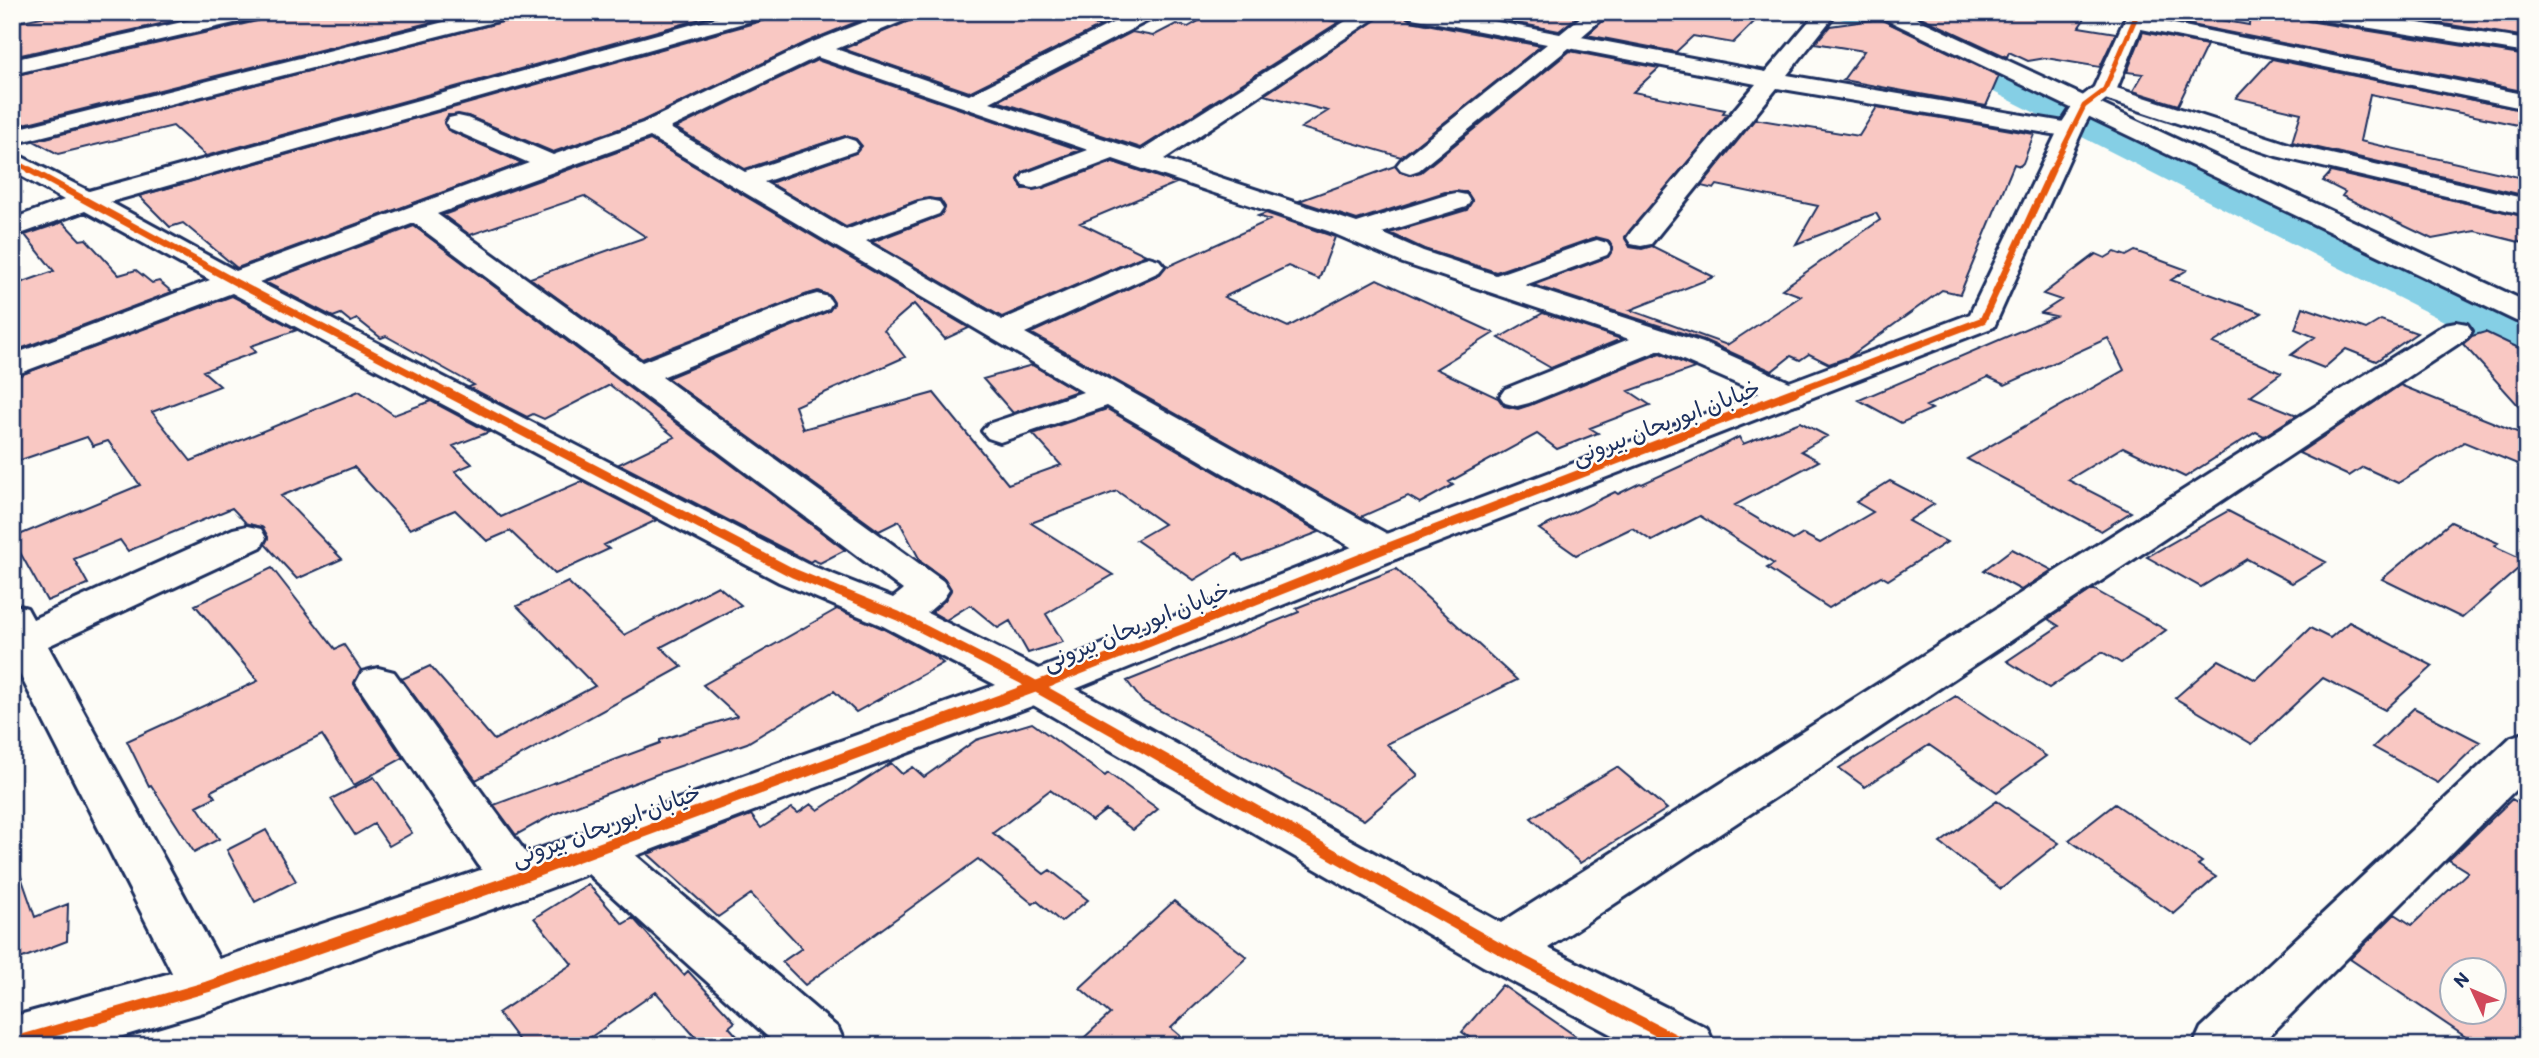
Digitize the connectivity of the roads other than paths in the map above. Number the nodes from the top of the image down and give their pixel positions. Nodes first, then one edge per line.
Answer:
1 (256, 12) edge
2 (510, 12) edge
3 (761, 12) edge
4 (908, 12) edge
5 (1150, 12) edge
6 (1374, 12) edge
7 (1412, 12) edge
8 (1600, 12) edge
9 (1886, 12) edge
10 (2308, 12) edge
11 (1823, 17) dead end
12 (2136, 17) edge
13 (1565, 42) junction
14 (2527, 47) edge
15 (816, 49) junction
16 (12, 67) edge
17 (1773, 80) junction
18 (2527, 102) edge
19 (970, 103) junction
20 (2082, 112) junction
21 (458, 123) dead end
22 (652, 128) junction
23 (12, 137) edge
24 (846, 146) dead end
25 (1115, 149) junction
26 (1147, 159) junction
27 (12, 160) edge
28 (550, 163) junction
29 (1410, 165) dead end
30 (1033, 180) dead end
31 (743, 181) junction
32 (88, 201) junction
33 (1456, 201) dead end
34 (2527, 207) edge
35 (929, 208) dead end
36 (417, 212) junction
37 (12, 229) edge
38 (1357, 232) junction
39 (1641, 238) dead end
40 (844, 240) junction
41 (1597, 249) dead end
42 (1149, 266) dead end
43 (234, 282) junction
44 (1496, 285) junction
45 (817, 303) dead end
46 (2527, 314) edge
47 (2456, 331) dead end
48 (1002, 332) junction
49 (1658, 339) junction
50 (12, 366) edge
51 (638, 375) junction
52 (1111, 394) junction
53 (1791, 395) junction
54 (1517, 396) dead end
55 (1000, 431) dead end
56 (247, 538) dead end
57 (1384, 548) junction
58 (898, 616) junction
59 (17, 629) edge
60 (379, 683) dead end
61 (1037, 687) junction
62 (2527, 749) edge
63 (594, 849) junction
64 (516, 878) junction
65 (1502, 950) junction
66 (207, 987) junction
67 (70, 1037) edge
68 (12, 1043) edge
69 (818, 1046) edge
70 (1687, 1046) edge
71 (2221, 1046) edge

1 - 16 street
2 - 23 street
3 - 32 street
4 - 15 street
5 - 19 street
6 - 26 street
7 - 13 street
8 - 13 street
9 - 20 street
10 - 14 street
11 - 17 street
12 - 18 street
12 - 20 street, خیابان ابوریحان بیرونی
13 - 17 street
13 - 29 street
15 - 19 street
15 - 22 street
17 - 20 street
17 - 39 street
19 - 25 street
20 - 34 street
20 - 46 street
20 - 53 street, خیابان ابوریحان بیرونی
21 - 28 street
22 - 28 street
22 - 31 street
24 - 31 street
25 - 26 street
25 - 30 street
26 - 38 street
27 - 32 street
28 - 36 street
31 - 40 street
32 - 37 street
32 - 43 street
33 - 38 street
35 - 40 street
36 - 43 street
36 - 51 street
38 - 44 street
40 - 48 street
41 - 44 street
42 - 48 street
43 - 50 street
43 - 58 street
44 - 49 street
45 - 51 street
47 - 65 street
48 - 52 street
49 - 53 street
49 - 54 street
51 - 58 street
52 - 55 street
52 - 57 street
53 - 57 street, خیابان ابوریحان بیرونی
56 - 59 street
57 - 61 street, خیابان ابوریحان بیرونی
58 - 61 street
59 - 66 street
60 - 64 street
61 - 63 street, خیابان ابوریحان بیرونی
61 - 65 street
62 - 71 street
63 - 64 street, خیابان ابوریحان بیرونی
63 - 69 street
64 - 66 street, خیابان ابوریحان بیرونی
65 - 70 street
66 - 67 street, خیابان ابوریحان بیرونی
67 - 68 street, خیابان ابوریحان بیرونی

